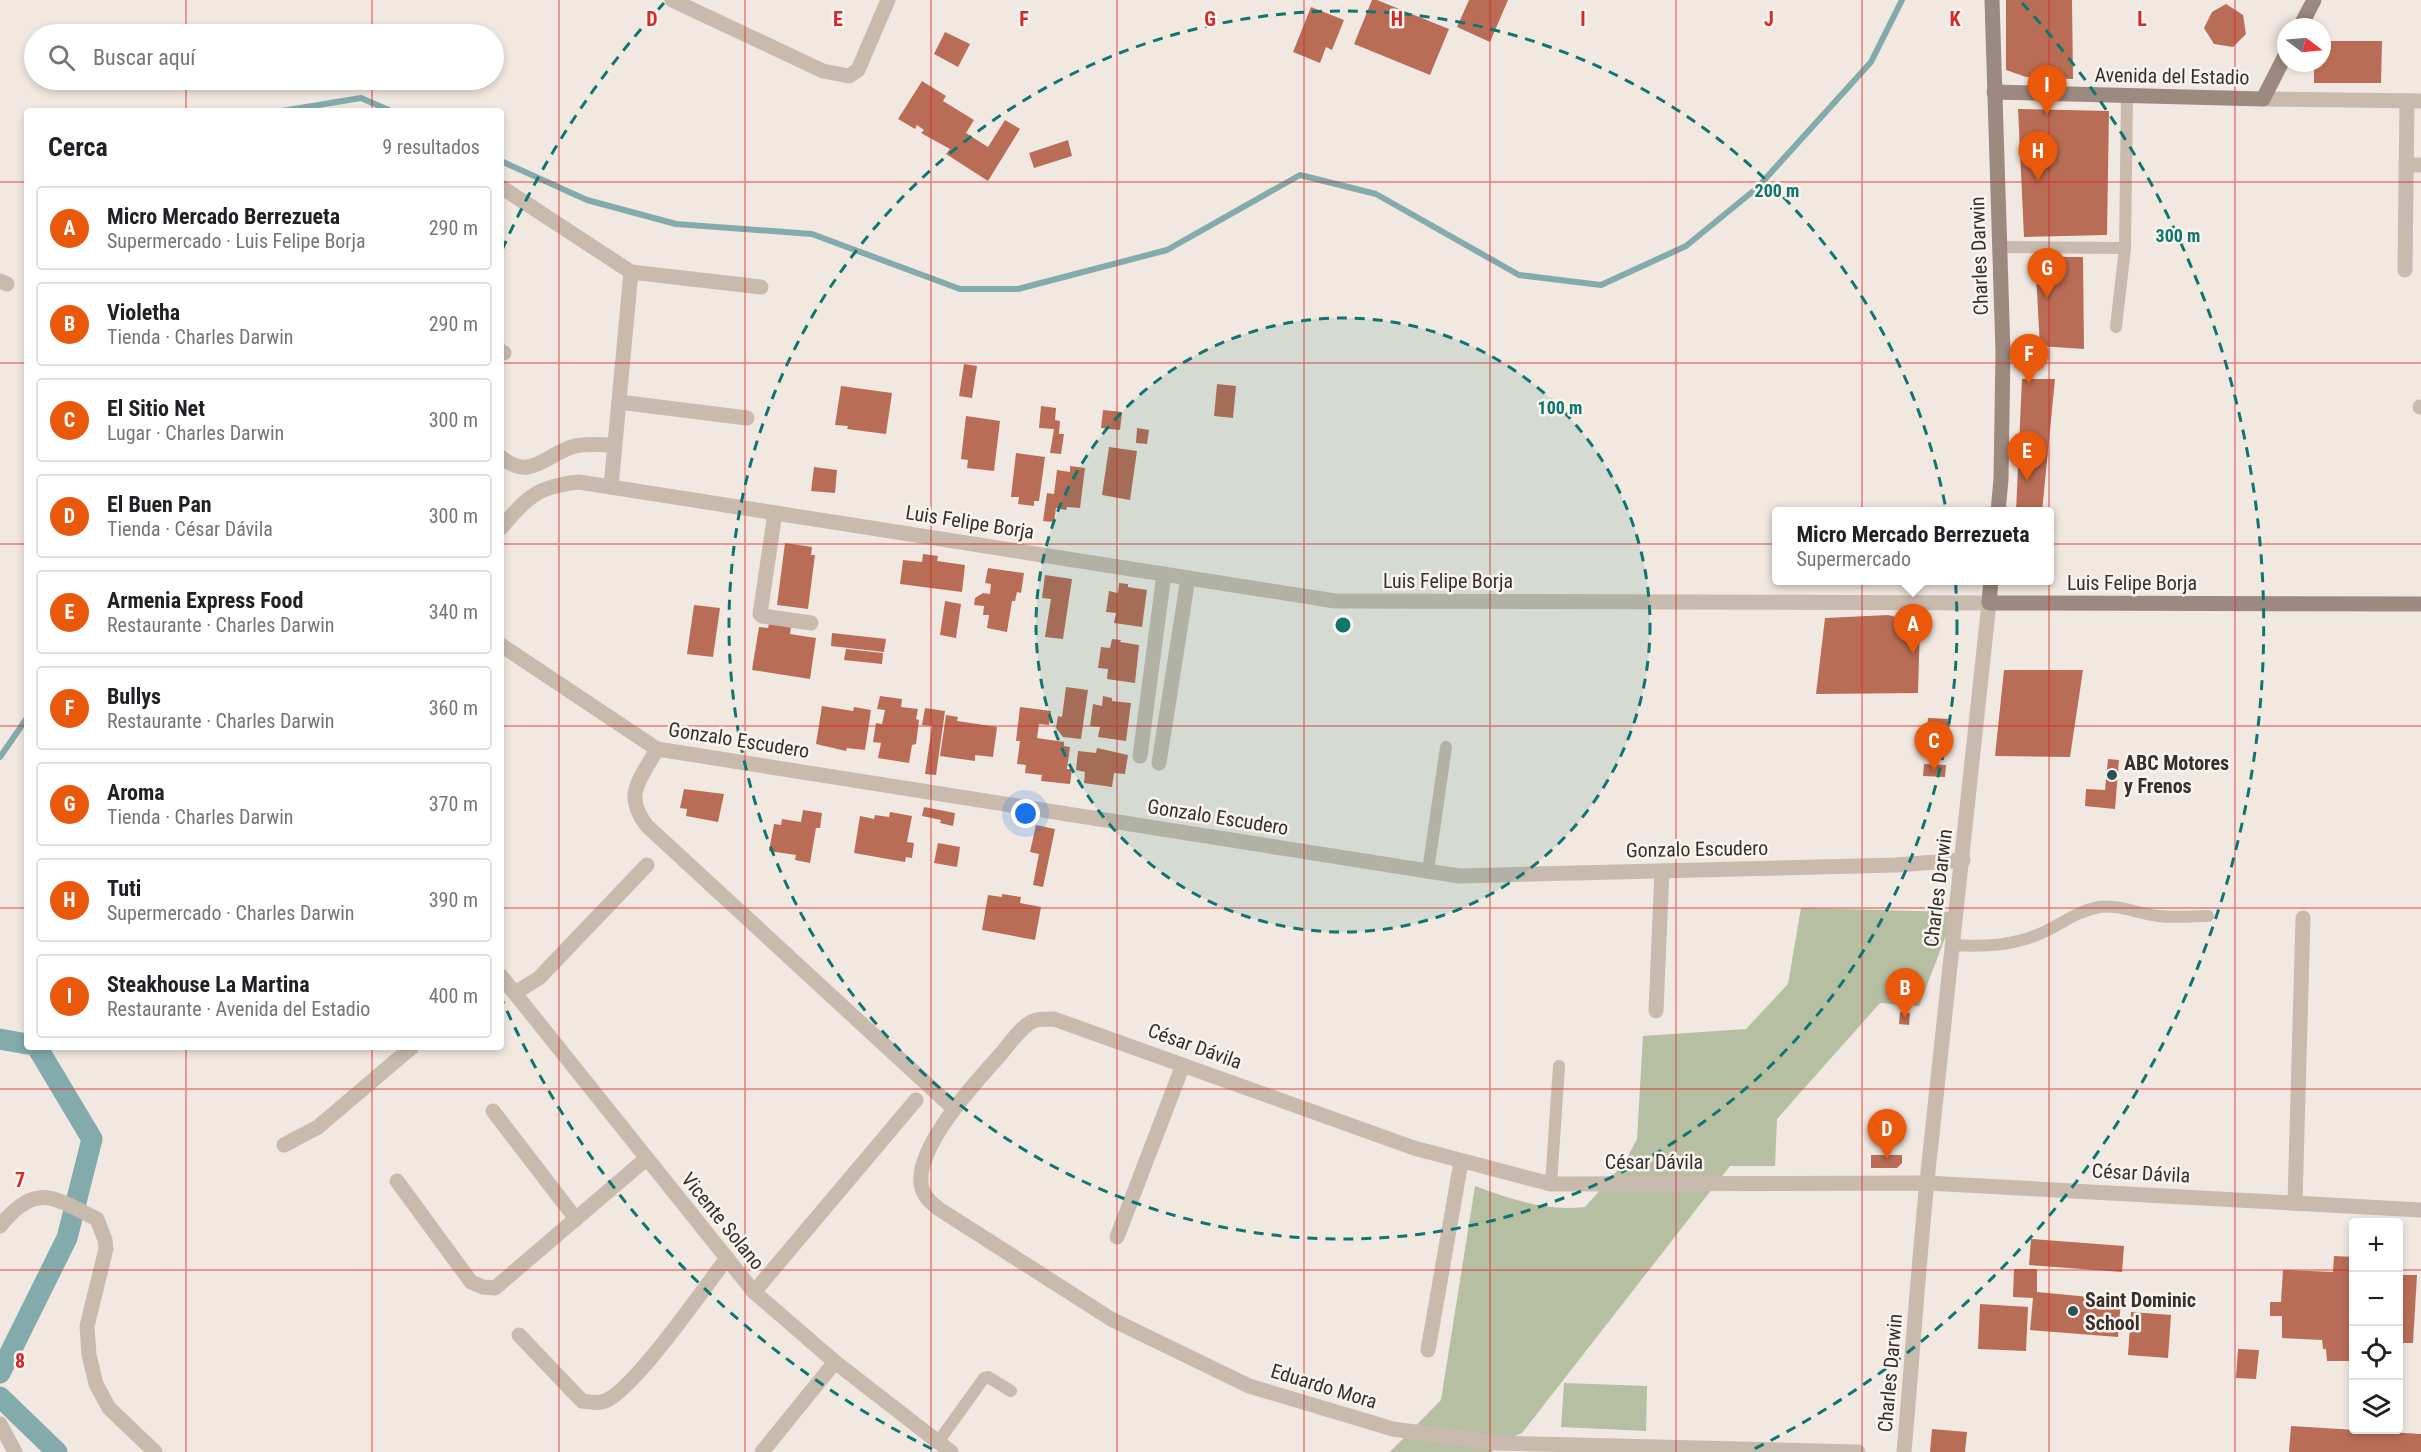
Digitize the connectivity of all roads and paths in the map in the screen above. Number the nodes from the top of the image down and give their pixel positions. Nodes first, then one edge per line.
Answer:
1 (672, 0) edge
2 (888, 0) edge
3 (1992, 0) edge
4 (2308, 2) edge
5 (2303, 18) edge
6 (2277, 72) edge
7 (1994, 92) junction
8 (2127, 96) junction
9 (2263, 99) junction
10 (2414, 101) edge
11 (2414, 165) edge
12 (504, 189) edge
13 (2000, 247) junction
14 (2125, 248) junction
15 (2405, 270) dead end
16 (631, 272) junction
17 (761, 287) dead end
18 (2116, 327) dead end
19 (619, 402) junction
20 (747, 418) dead end
21 (614, 445) junction
22 (504, 459) edge
23 (611, 487) junction
24 (1998, 507) edge
25 (775, 513) junction
26 (504, 524) edge
27 (1164, 574) junction
28 (1188, 578) junction
29 (1991, 585) edge
30 (1989, 603) junction
31 (2421, 604) edge
32 (811, 624) dead end
33 (504, 647) edge
34 (1446, 747) dead end
35 (657, 749) junction
36 (1140, 756) dead end
37 (1159, 763) dead end
38 (1963, 860) junction
39 (647, 865) dead end
40 (1428, 871) junction
41 (1662, 872) junction
42 (2208, 916) dead end
43 (2303, 918) dead end
44 (1952, 945) junction
45 (504, 980) edge
46 (515, 993) junction
47 (1656, 1011) dead end
48 (408, 1050) edge
49 (1183, 1065) junction
50 (1559, 1066) dead end
51 (916, 1100) dead end
52 (953, 1108) junction
53 (493, 1111) dead end
54 (284, 1144) dead end
55 (647, 1158) junction
56 (1461, 1162) junction
57 (397, 1181) dead end
58 (1927, 1183) junction
59 (1551, 1184) junction
60 (2295, 1202) junction
61 (2421, 1210) edge
62 (576, 1219) junction
63 (0, 1226) edge
64 (1117, 1237) dead end
65 (727, 1258) junction
66 (754, 1292) junction
67 (519, 1335) dead end
68 (1428, 1350) dead end
69 (835, 1362) junction
70 (1011, 1392) dead end
71 (0, 1424) edge
72 (938, 1442) junction
73 (15, 1452) edge
74 (155, 1452) edge
75 (762, 1452) edge
76 (951, 1452) edge
77 (1858, 1452) edge
78 (1904, 1452) edge

1 - 2 street
3 - 7 street, Charles Darwin
4 - 5 street
6 - 9 street
7 - 8 street, Avenida del Estadio
7 - 13 street, Charles Darwin
8 - 9 street, Avenida del Estadio
8 - 14 lane
9 - 10 street, Avenida del Estadio
10 - 11 street
11 - 15 street
12 - 16 street
13 - 14 lane
13 - 24 street, Charles Darwin
14 - 18 lane
16 - 17 street
16 - 19 street
19 - 20 street
19 - 21 street
21 - 22 street
21 - 23 street
23 - 25 street, Luis Felipe Borja
23 - 26 street, Luis Felipe Borja
25 - 27 street, Luis Felipe Borja
25 - 32 street
27 - 28 street, Luis Felipe Borja
27 - 36 street
28 - 30 street, Luis Felipe Borja
28 - 37 street
29 - 30 street, Charles Darwin
30 - 31 street, Luis Felipe Borja
30 - 38 street, Charles Darwin
33 - 35 street, Gonzalo Escudero
34 - 40 lane
35 - 40 street, Gonzalo Escudero
35 - 52 street
38 - 41 street, Gonzalo Escudero
38 - 44 street, Charles Darwin
39 - 46 street
40 - 41 street, Gonzalo Escudero
41 - 47 street
42 - 44 lane
43 - 60 street
44 - 58 street, Charles Darwin
45 - 46 street, Vicente Solano
46 - 55 street, Vicente Solano
48 - 54 street
49 - 52 street, César Dávila
49 - 56 street, César Dávila
49 - 64 street
50 - 59 lane
51 - 66 street
52 - 77 street, Eduardo Mora
53 - 62 street
55 - 62 street
55 - 65 street, Vicente Solano
56 - 59 street, César Dávila
56 - 68 street
57 - 62 street
58 - 59 street, César Dávila
58 - 60 street, César Dávila
58 - 78 street, Charles Darwin
60 - 61 street, César Dávila
63 - 74 street
65 - 66 street, Vicente Solano
65 - 67 street
66 - 69 street, Vicente Solano
69 - 72 street, Vicente Solano
69 - 75 street
70 - 72 lane
71 - 73 street
72 - 76 street, Vicente Solano

